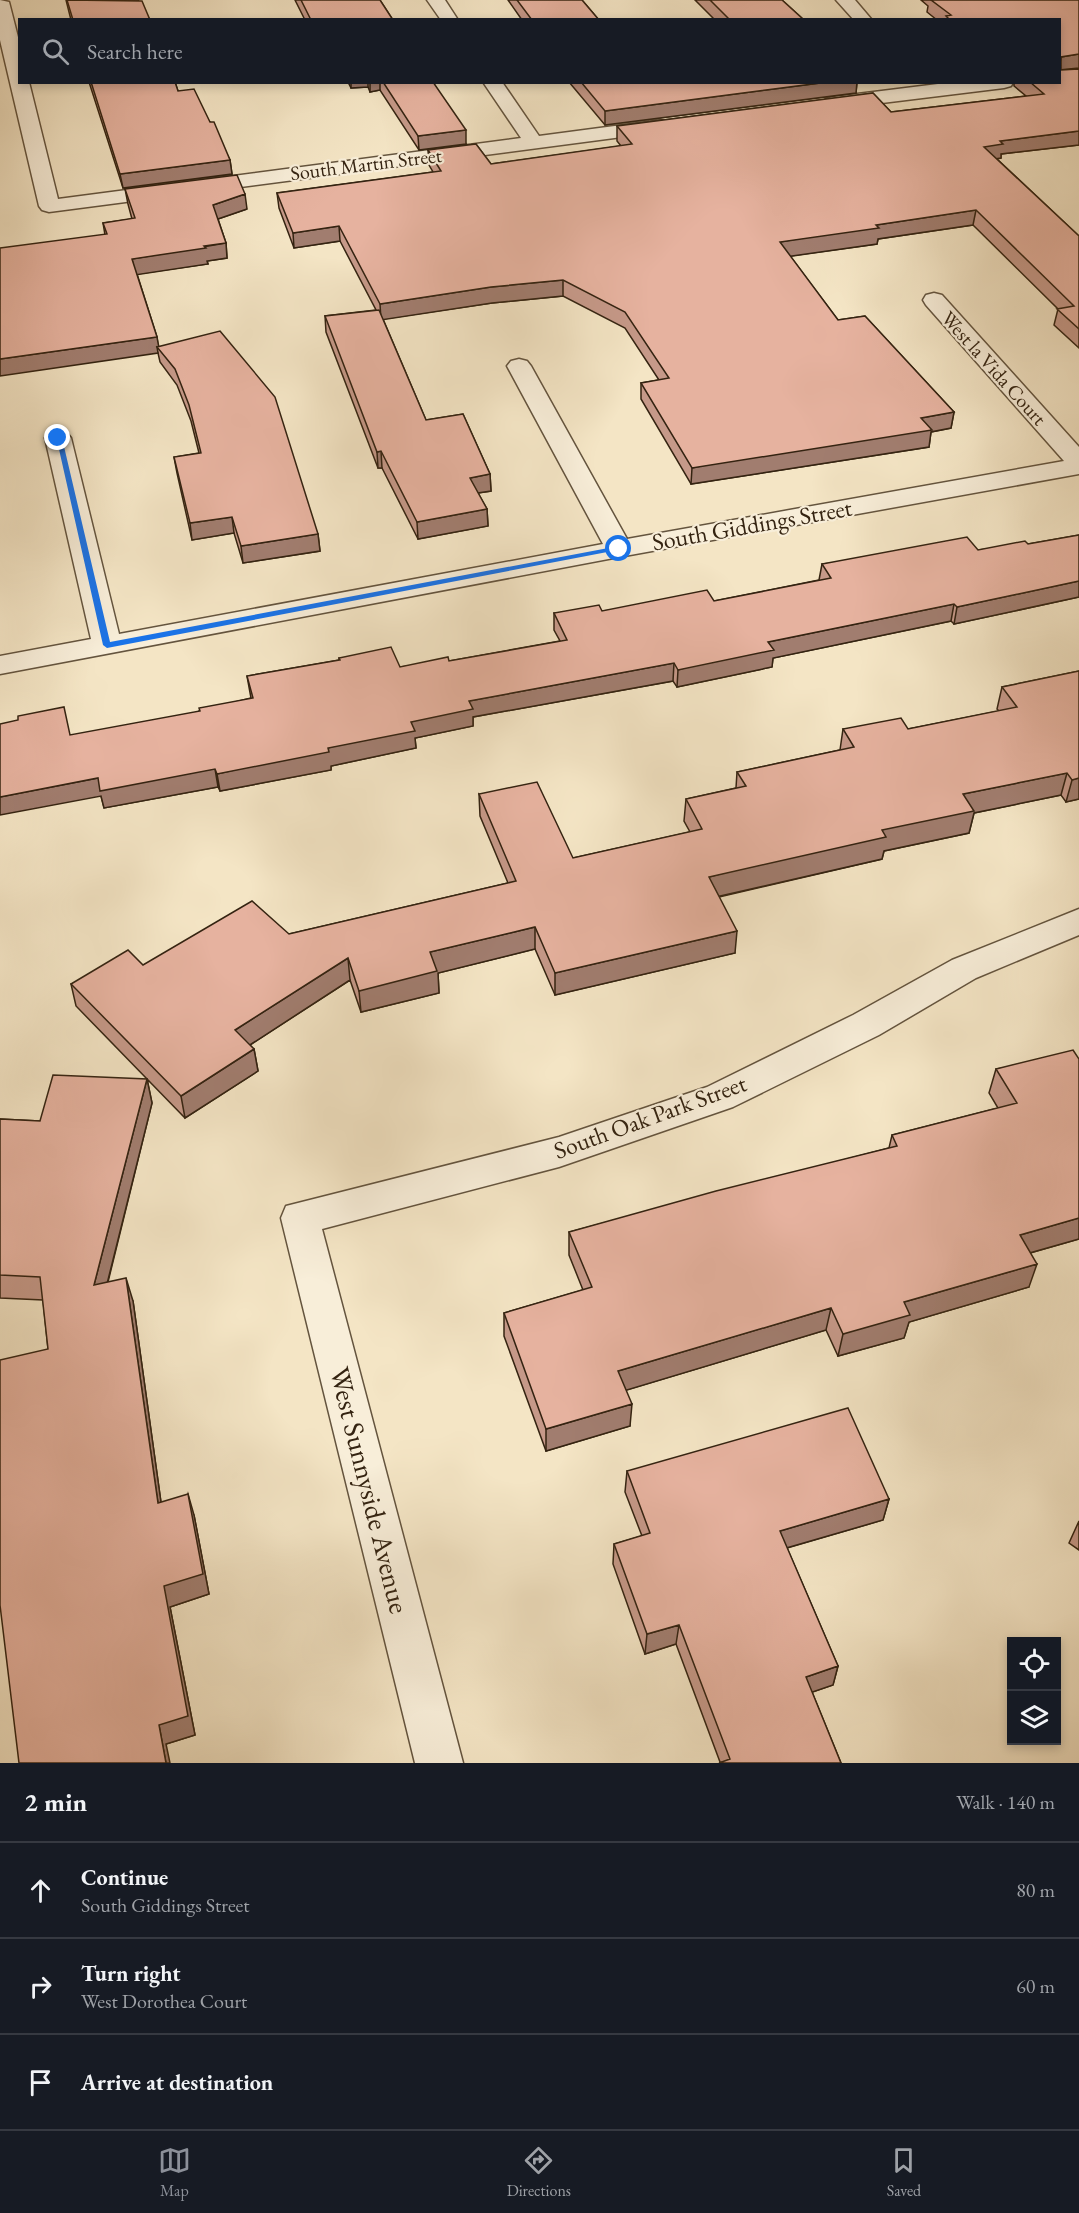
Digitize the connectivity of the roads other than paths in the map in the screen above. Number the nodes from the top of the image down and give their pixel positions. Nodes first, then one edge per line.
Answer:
1 (436, 0) edge
2 (845, 0) edge
3 (0, 2) edge
4 (449, 18) edge
5 (862, 18) edge
6 (18, 77) edge
7 (20, 84) edge
8 (493, 84) edge
9 (973, 84) edge
10 (926, 87) edge
11 (813, 106) edge
12 (685, 123) edge
13 (533, 142) junction
14 (934, 300) dead end
15 (519, 366) dead end
16 (58, 438) dead end
17 (1079, 464) edge
18 (619, 549) junction
19 (107, 645) junction
20 (0, 665) edge
21 (1079, 921) edge
22 (300, 1218) joint
23 (439, 1763) edge

1 - 4 street
2 - 5 street
3 - 6 street, South Martin Street
7 - 13 street, South Martin Street
8 - 13 street
9 - 10 street
10 - 11 street
12 - 13 street, South Martin Street
14 - 17 street, West la Vida Court
15 - 18 street
16 - 19 street
17 - 18 street, South Giddings Street
18 - 19 street, South Giddings Street
19 - 20 street, South Giddings Street
21 - 22 street, South Oak Park Street
22 - 23 street, West Sunnyside Avenue

